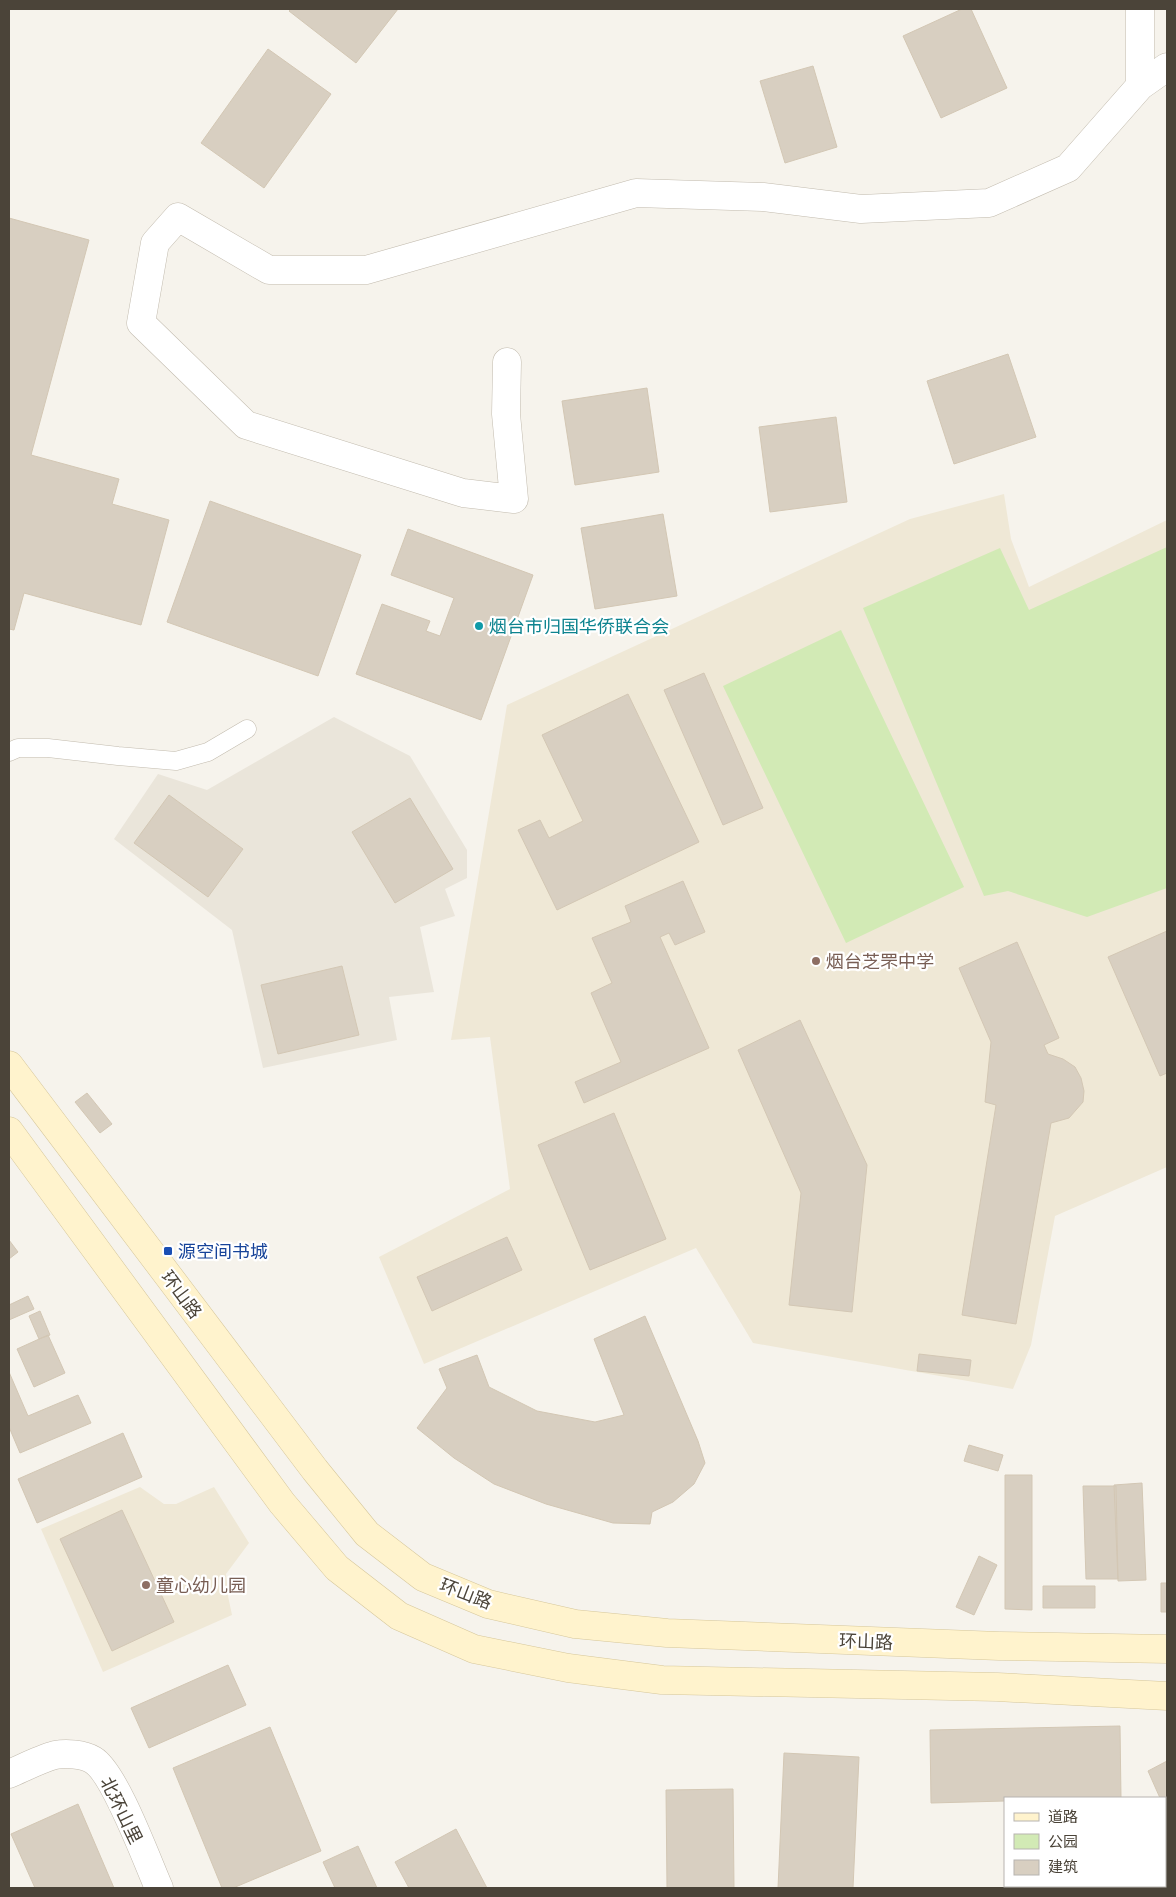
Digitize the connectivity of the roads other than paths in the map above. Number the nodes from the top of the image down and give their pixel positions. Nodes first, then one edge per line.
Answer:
1 (1140, 9) edge
2 (1167, 67) edge
3 (1140, 86) junction
4 (507, 362) dead end
5 (247, 729) dead end
6 (9, 752) edge
7 (9, 1065) edge
8 (9, 1131) edge
9 (1167, 1649) edge
10 (1167, 1696) edge
11 (9, 1774) edge
12 (159, 1888) edge

1 - 3 street
2 - 3 street
3 - 4 street
5 - 6 lane
7 - 9 main road, 环山路
8 - 10 main road
11 - 12 street, 北环山里

